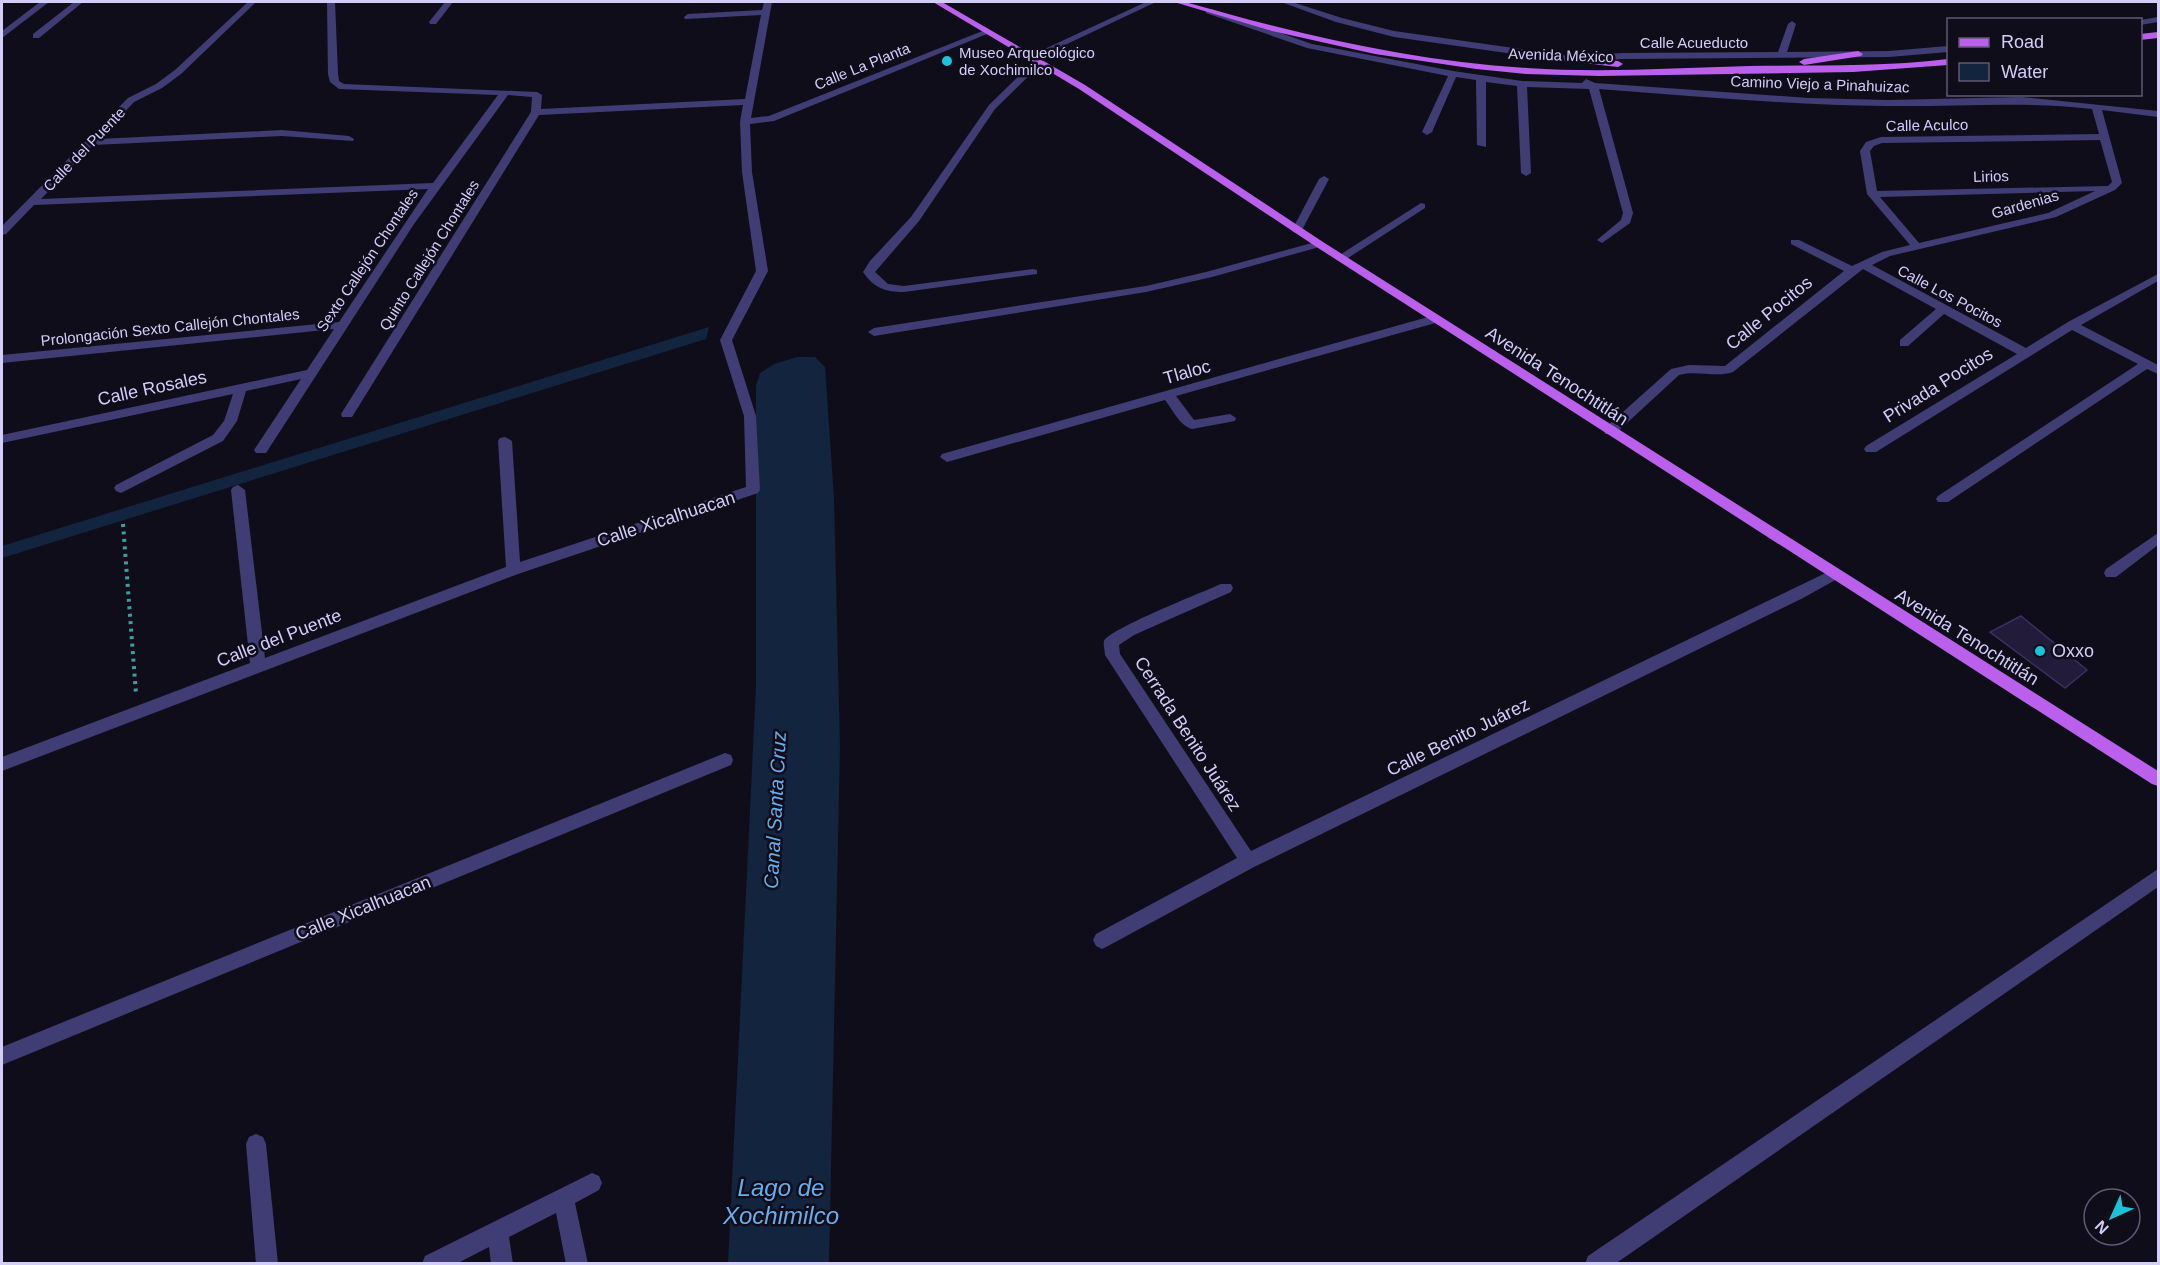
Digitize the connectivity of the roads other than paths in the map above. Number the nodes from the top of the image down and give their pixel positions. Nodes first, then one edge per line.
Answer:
1 (45, 2) edge
2 (79, 2) edge
3 (252, 2) edge
4 (331, 2) edge
5 (449, 2) edge
6 (768, 2) edge
7 (937, 2) edge
8 (1152, 2) edge
9 (1178, 2) edge
10 (1285, 2) edge
11 (1209, 11) junction
12 (765, 12) junction
13 (29, 15) junction
14 (688, 16) dead end
15 (2, 20) edge
16 (2158, 20) edge
17 (433, 22) dead end
18 (2142, 22) edge
19 (1792, 24) dead end
20 (988, 32) junction
21 (2, 35) edge
22 (2158, 35) edge
23 (36, 36) dead end
24 (2142, 37) edge
25 (1947, 49) edge
26 (1858, 54) junction
27 (1782, 55) junction
28 (1569, 59) junction
29 (1034, 60) junction
30 (1947, 62) edge
31 (1759, 69) junction
32 (1675, 71) junction
33 (1574, 73) junction
34 (1453, 74) junction
35 (1481, 79) junction
36 (1522, 84) junction
37 (1593, 86) junction
38 (505, 92) junction
39 (2080, 96) edge
40 (748, 102) junction
41 (2073, 104) junction
42 (2096, 106) junction
43 (536, 112) junction
44 (2158, 114) edge
45 (745, 122) junction
46 (1426, 132) dead end
47 (2106, 137) junction
48 (349, 140) dead end
49 (89, 142) junction
50 (1482, 145) dead end
51 (1526, 173) dead end
52 (1324, 179) dead end
53 (436, 186) junction
54 (2111, 188) junction
55 (1872, 194) junction
56 (33, 201) junction
57 (1421, 206) dead end
58 (1297, 230) junction
59 (2, 232) edge
60 (1602, 240) dead end
61 (1795, 242) dead end
62 (1319, 244) junction
63 (1917, 247) junction
64 (1341, 258) junction
65 (1857, 267) junction
66 (1033, 272) dead end
67 (2158, 277) edge
68 (1943, 309) junction
69 (1435, 319) junction
70 (341, 325) junction
71 (2072, 325) junction
72 (874, 332) dead end
73 (1904, 343) dead end
74 (2025, 353) junction
75 (2, 359) edge
76 (2153, 367) edge
77 (311, 373) junction
78 (240, 388) junction
79 (1169, 396) junction
80 (347, 414) dead end
81 (1230, 418) dead end
82 (1610, 431) junction
83 (2, 439) edge
84 (505, 441) dead end
85 (1871, 448) dead end
86 (261, 450) dead end
87 (947, 457) dead end
88 (121, 488) dead end
89 (238, 489) dead end
90 (1943, 499) dead end
91 (2158, 538) edge
92 (571, 550) joint
93 (513, 570) junction
94 (2111, 573) dead end
95 (1834, 574) junction
96 (1226, 588) dead end
97 (258, 666) junction
98 (725, 760) dead end
99 (2, 764) edge
100 (2158, 779) edge
101 (1248, 861) junction
102 (2158, 877) edge
103 (1102, 940) dead end
104 (2, 1056) edge
105 (256, 1144) dead end
106 (592, 1183) dead end
107 (563, 1198) junction
108 (496, 1231) junction
109 (267, 1263) edge
110 (433, 1263) edge
111 (502, 1263) edge
112 (577, 1263) edge
113 (1596, 1263) edge

1 - 13 street
2 - 23 street
3 - 49 street, Calle del Puente
4 - 38 street
5 - 17 street
6 - 12 street
7 - 20 main road, Avenida Tenochtitlán
8 - 29 street
9 - 11 main road, Avenida México
10 - 28 street, Calle Acueducto
11 - 33 main road, Avenida México
11 - 34 street, Camino Viejo a Pinahuizac
12 - 14 street
12 - 40 street
13 - 15 street
13 - 21 street
16 - 18 street
19 - 27 street
20 - 29 main road, Avenida Tenochtitlán
20 - 45 street, Calle La Planta
22 - 24 main road
25 - 26 street, Calle Acueducto
26 - 27 street, Calle Acueducto
26 - 31 main road
27 - 28 street, Calle Acueducto
28 - 32 main road
29 - 58 main road, Avenida Tenochtitlán
29 - 66 street
30 - 31 main road, Avenida México
31 - 32 main road, Avenida México
32 - 33 main road, Avenida México
33 - 37 street
34 - 35 street, Camino Viejo a Pinahuizac
34 - 46 street
35 - 36 street, Camino Viejo a Pinahuizac
35 - 50 street
36 - 37 street, Camino Viejo a Pinahuizac
36 - 51 street
37 - 41 street, Camino Viejo a Pinahuizac
37 - 60 street
38 - 43 street, Quinto Callejón Chontales
38 - 53 street, Sexto Callejón Chontales
39 - 41 street
40 - 43 street
40 - 45 street
41 - 42 street, Camino Viejo a Pinahuizac
42 - 44 street, Camino Viejo a Pinahuizac
42 - 47 street
43 - 80 street, Quinto Callejón Chontales
45 - 92 street, Calle Xicalhuacan
47 - 54 street
47 - 55 street, Calle Aculco
48 - 49 street
49 - 56 street, Calle del Puente
52 - 58 street
53 - 56 street
53 - 70 street, Sexto Callejón Chontales
54 - 55 street, Lirios
54 - 63 street, Gardenias
55 - 63 street
56 - 59 street, Calle del Puente
57 - 64 street
58 - 62 main road, Avenida Tenochtitlán
61 - 65 street, Calle Los Pocitos
62 - 64 main road, Avenida Tenochtitlán
62 - 72 street
63 - 65 street, Gardenias
64 - 69 main road, Avenida Tenochtitlán
65 - 68 street, Calle Los Pocitos
65 - 82 street, Calle Pocitos
67 - 71 street, Privada Pocitos
68 - 73 street
68 - 74 street, Calle Los Pocitos
69 - 79 street, Tlaloc
69 - 82 main road, Avenida Tenochtitlán
70 - 75 street, Prolongación Sexto Callejón Chontales
70 - 77 street, Sexto Callejón Chontales
71 - 74 street, Privada Pocitos
71 - 76 street
74 - 85 street, Privada Pocitos
76 - 90 street
77 - 78 street, Calle Rosales
77 - 86 street, Sexto Callejón Chontales
78 - 83 street, Calle Rosales
78 - 88 street
79 - 81 street
79 - 87 street, Tlaloc
82 - 95 main road, Avenida Tenochtitlán
84 - 93 street
89 - 97 street
91 - 94 street
92 - 93 street, Calle del Puente
93 - 97 street, Calle del Puente
95 - 100 main road, Avenida Tenochtitlán
95 - 101 street, Calle Benito Juárez
96 - 101 street, Cerrada Benito Juárez
97 - 99 street, Calle del Puente
98 - 104 street, Calle Xicalhuacan
101 - 103 street, Calle Benito Juárez
102 - 113 street
105 - 109 street
106 - 107 street
107 - 108 street
107 - 112 street
108 - 110 street
108 - 111 street

